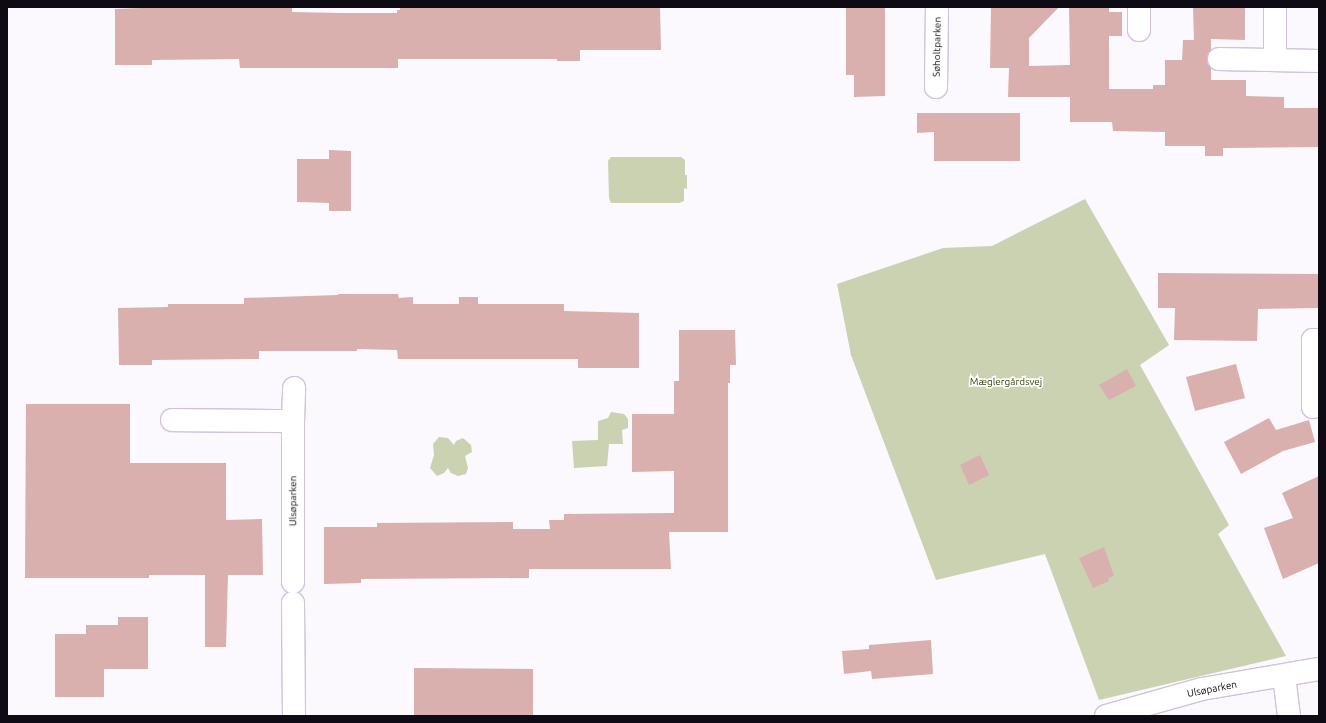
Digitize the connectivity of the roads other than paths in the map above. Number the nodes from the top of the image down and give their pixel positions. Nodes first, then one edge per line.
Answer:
1 (937, 7) edge
2 (1139, 7) edge
3 (1275, 7) edge
4 (1139, 30) dead end
5 (1219, 59) dead end
6 (1276, 60) junction
7 (1319, 61) edge
8 (936, 87) dead end
9 (1319, 340) edge
10 (294, 388) dead end
11 (1313, 407) dead end
12 (172, 420) dead end
13 (293, 420) junction
14 (1319, 669) edge
15 (1284, 676) junction
16 (294, 716) edge
17 (1106, 716) edge
18 (1289, 716) edge

1 - 8 street, Søholtparken
2 - 4 street
3 - 6 street
5 - 6 street
6 - 7 street
9 - 11 street
10 - 13 street, Ulsøparken
12 - 13 street
13 - 16 street, Ulsøparken
14 - 15 street, Ulsøparken
15 - 17 street, Ulsøparken
15 - 18 street

